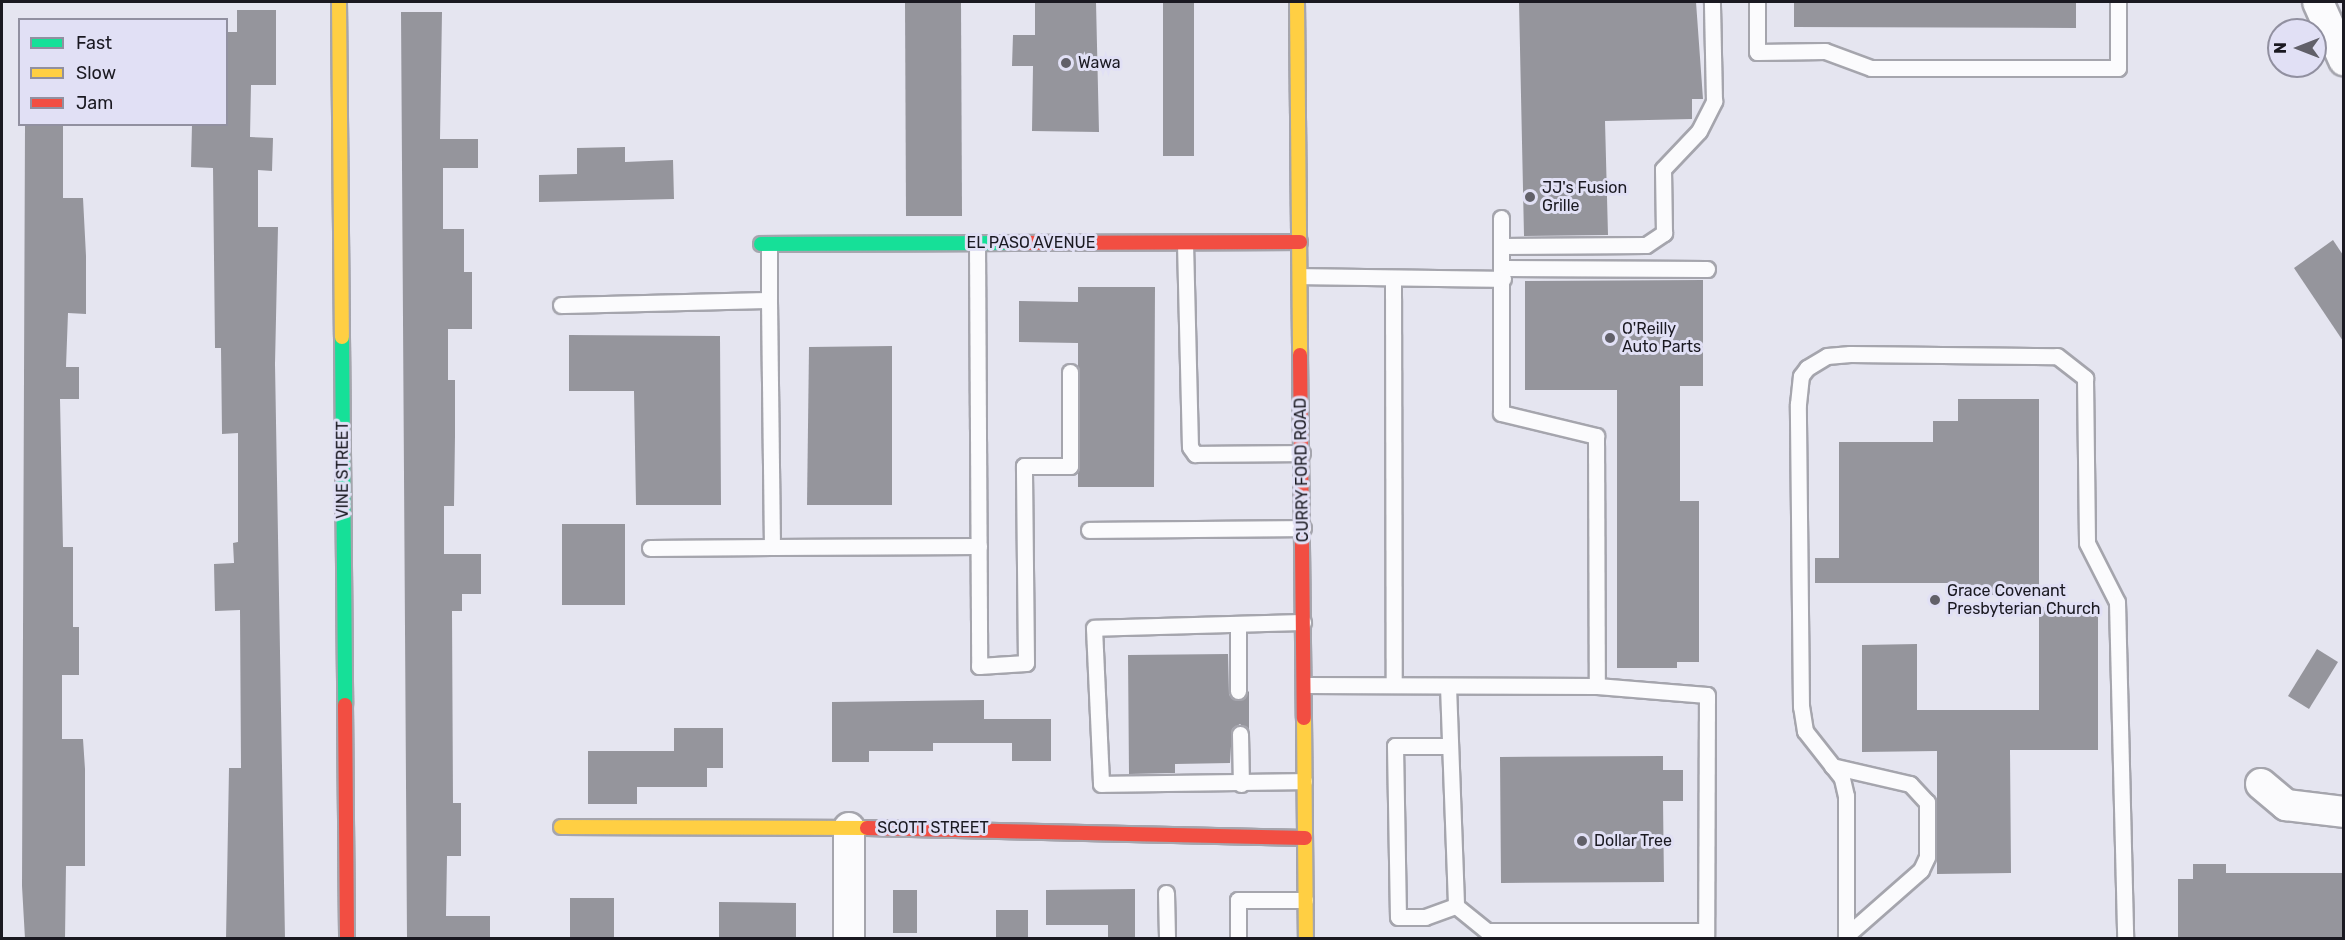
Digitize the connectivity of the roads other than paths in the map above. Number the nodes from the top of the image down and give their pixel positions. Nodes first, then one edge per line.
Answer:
1 (339, 2) edge
2 (1297, 2) edge
3 (1712, 2) edge
4 (1757, 2) edge
5 (2118, 2) edge
6 (2318, 2) edge
7 (2343, 60) edge
8 (1501, 218) dead end
9 (1300, 242) junction
10 (977, 243) junction
11 (1185, 243) junction
12 (765, 244) joint
13 (1502, 246) junction
14 (1707, 269) dead end
15 (1503, 274) junction
16 (1300, 276) junction
17 (1393, 279) junction
18 (769, 300) junction
19 (561, 305) dead end
20 (1070, 372) dead end
21 (1302, 453) junction
22 (1302, 528) junction
23 (1089, 530) dead end
24 (978, 546) junction
25 (772, 547) junction
26 (650, 548) dead end
27 (1303, 622) junction
28 (1238, 624) junction
29 (1304, 685) junction
30 (1394, 685) junction
31 (1448, 686) junction
32 (1597, 686) junction
33 (1238, 691) dead end
34 (1240, 734) dead end
35 (1450, 746) junction
36 (1832, 766) junction
37 (1304, 781) junction
38 (1241, 784) junction
39 (2261, 784) dead end
40 (2343, 812) edge
41 (561, 827) dead end
42 (849, 828) junction
43 (1305, 838) junction
44 (1166, 893) dead end
45 (1305, 900) junction
46 (1456, 906) junction
47 (1706, 935) edge
48 (1846, 937) edge
49 (347, 939) edge
50 (849, 939) edge
51 (1167, 939) edge
52 (1238, 939) edge
53 (1306, 939) edge
54 (2125, 939) edge

1 - 49 street, VINE STREET
2 - 9 street, CURRY FORD ROAD
3 - 13 lane
4 - 5 lane
6 - 7 street
8 - 13 lane
9 - 11 street, EL PASO AVENUE
9 - 16 street, CURRY FORD ROAD
10 - 11 street, EL PASO AVENUE
10 - 12 street, EL PASO AVENUE
10 - 24 lane
11 - 21 lane
12 - 18 lane
13 - 15 lane
14 - 15 lane
15 - 17 lane
15 - 32 lane
16 - 17 lane
16 - 21 street, CURRY FORD ROAD
17 - 30 lane
18 - 19 lane
18 - 25 lane
20 - 24 lane
21 - 22 street, CURRY FORD ROAD
22 - 23 lane
22 - 27 street, CURRY FORD ROAD
24 - 25 lane
25 - 26 lane
27 - 28 lane
27 - 29 street, CURRY FORD ROAD
28 - 33 lane
28 - 38 lane
29 - 30 lane
29 - 37 street, CURRY FORD ROAD
30 - 31 lane
31 - 32 lane
31 - 35 lane
32 - 47 lane
34 - 38 lane
35 - 46 lane
35 - 46 lane
36 - 48 lane
36 - 48 lane
36 - 54 lane
37 - 38 lane
37 - 43 street, CURRY FORD ROAD
39 - 40 street
41 - 42 street, SCOTT STREET
42 - 43 street, SCOTT STREET
42 - 50 street
43 - 45 street, CURRY FORD ROAD
44 - 51 lane
45 - 52 lane
45 - 53 street, CURRY FORD ROAD
46 - 47 lane

